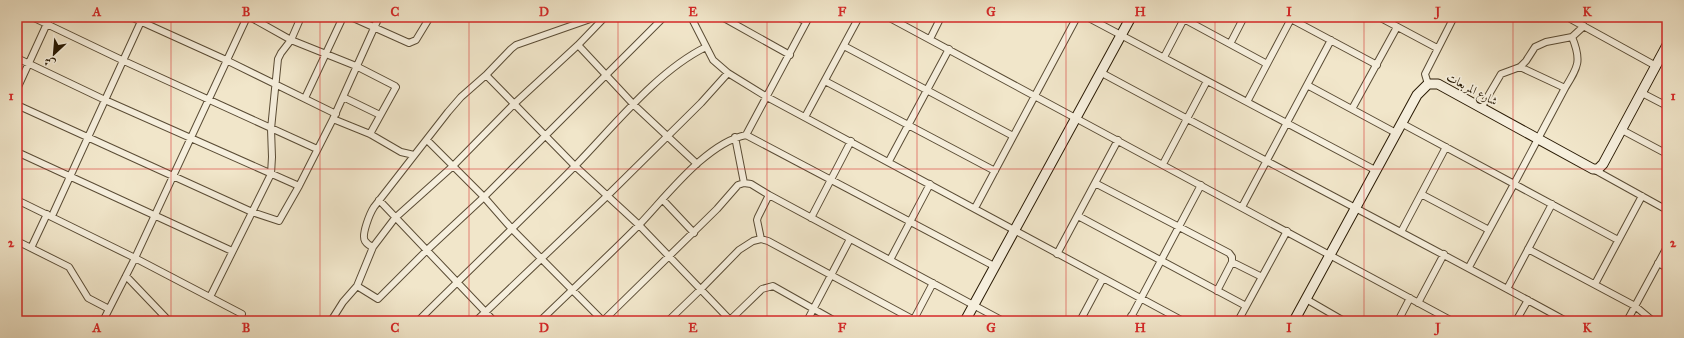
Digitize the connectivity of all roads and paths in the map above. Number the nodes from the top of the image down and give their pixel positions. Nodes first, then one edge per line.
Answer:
1 (32, 17) edge
2 (50, 17) edge
3 (131, 17) edge
4 (247, 17) edge
5 (250, 17) edge
6 (301, 17) edge
7 (343, 17) edge
8 (351, 17) edge
9 (379, 17) edge
10 (430, 17) edge
11 (596, 17) edge
12 (605, 17) edge
13 (664, 17) edge
14 (691, 17) edge
15 (722, 17) edge
16 (798, 17) edge
17 (859, 17) edge
18 (888, 17) edge
19 (942, 17) edge
20 (1077, 17) edge
21 (1087, 17) edge
22 (1131, 17) edge
23 (1244, 17) edge
24 (1379, 17) edge
25 (1454, 17) edge
26 (1567, 17) edge
27 (1184, 18) edge
28 (1292, 18) edge
29 (142, 19) edge
30 (808, 19) edge
31 (47, 24) junction
32 (1397, 26) junction
33 (1584, 26) junction
34 (374, 28) junction
35 (1121, 35) junction
36 (1572, 37) junction
37 (930, 39) junction
38 (291, 40) junction
39 (1331, 40) junction
40 (1230, 44) junction
41 (578, 45) junction
42 (1667, 45) edge
43 (844, 46) junction
44 (706, 47) junction
45 (1437, 48) junction
46 (949, 49) junction
47 (325, 55) junction
48 (790, 55) junction
49 (1164, 57) junction
50 (17, 58) edge
51 (226, 60) junction
52 (124, 61) junction
53 (29, 63) junction
54 (1267, 64) junction
55 (1377, 65) junction
56 (356, 66) junction
57 (1520, 66) junction
58 (1656, 66) junction
59 (1100, 72) junction
60 (728, 73) junction
61 (606, 74) junction
62 (486, 75) junction
63 (825, 81) junction
64 (1207, 81) junction
65 (1428, 84) junction
66 (277, 85) junction
67 (1307, 85) junction
68 (1565, 88) junction
69 (17, 89) edge
70 (927, 90) junction
71 (1642, 93) junction
72 (1035, 96) junction
73 (343, 97) junction
74 (767, 97) junction
75 (208, 98) junction
76 (305, 98) junction
77 (105, 100) junction
78 (1247, 102) junction
79 (514, 104) junction
80 (17, 105) edge
81 (634, 105) junction
82 (1667, 106) edge
83 (1481, 108) junction
84 (1352, 109) junction
85 (380, 115) junction
86 (335, 116) junction
87 (805, 117) junction
88 (1076, 118) junction
89 (1187, 119) junction
90 (1286, 123) junction
91 (1401, 123) junction
92 (909, 125) junction
93 (271, 129) junction
94 (1622, 130) junction
95 (1396, 133) junction
96 (370, 134) junction
97 (546, 135) junction
98 (667, 135) junction
99 (746, 135) junction
100 (1013, 136) junction
101 (88, 137) junction
102 (191, 137) junction
103 (735, 137) junction
104 (1538, 139) junction
105 (427, 140) junction
106 (1118, 140) junction
107 (851, 141) junction
108 (1446, 147) junction
109 (318, 149) junction
110 (17, 152) edge
111 (1667, 154) edge
112 (414, 156) junction
113 (889, 161) junction
114 (1267, 161) junction
115 (697, 164) junction
116 (1163, 164) junction
117 (453, 166) junction
118 (575, 166) junction
119 (1593, 169) junction
120 (1375, 170) junction
121 (995, 171) junction
122 (271, 174) junction
123 (173, 175) junction
124 (70, 176) junction
125 (831, 179) junction
126 (744, 183) junction
127 (1095, 183) junction
128 (930, 184) junction
129 (1514, 184) junction
130 (1201, 185) junction
131 (300, 186) junction
132 (1421, 194) junction
133 (769, 195) junction
134 (607, 196) junction
135 (1642, 196) junction
136 (484, 198) junction
137 (17, 200) edge
138 (378, 200) junction
139 (663, 200) junction
140 (1552, 204) junction
141 (1242, 207) junction
142 (975, 208) junction
143 (1355, 208) junction
144 (1667, 210) edge
145 (252, 212) junction
146 (50, 215) junction
147 (154, 215) junction
148 (1078, 216) junction
149 (396, 218) junction
150 (811, 218) junction
151 (910, 221) junction
152 (638, 225) junction
153 (1179, 227) junction
154 (512, 229) junction
155 (1489, 230) junction
156 (1015, 231) junction
157 (1287, 231) junction
158 (1401, 232) junction
159 (694, 233) junction
160 (761, 239) junction
161 (850, 239) junction
162 (1618, 240) junction
163 (17, 241) edge
164 (373, 247) junction
165 (1667, 247) edge
166 (31, 248) junction
167 (1528, 249) junction
168 (427, 250) junction
169 (232, 251) junction
170 (1057, 254) junction
171 (1330, 254) junction
172 (1444, 254) junction
173 (669, 256) junction
174 (135, 258) junction
175 (541, 258) junction
176 (890, 260) junction
177 (1161, 261) junction
178 (1232, 262) junction
179 (1658, 263) junction
180 (994, 266) junction
181 (1469, 267) junction
182 (1667, 268) edge
183 (831, 274) junction
184 (126, 276) junction
185 (1262, 277) junction
186 (1103, 278) junction
187 (457, 281) junction
188 (933, 283) junction
189 (1595, 284) junction
190 (357, 286) junction
191 (1507, 289) junction
192 (572, 290) junction
193 (700, 290) junction
194 (1217, 291) junction
195 (210, 297) junction
196 (1141, 298) junction
197 (1410, 298) junction
198 (1306, 299) junction
199 (1528, 300) junction
200 (1418, 303) junction
201 (973, 305) junction
202 (1246, 306) junction
203 (1635, 306) junction
204 (109, 309) junction
205 (813, 310) junction
206 (485, 312) junction
207 (1130, 319) edge
208 (914, 320) edge
209 (104, 321) edge
210 (169, 321) edge
211 (240, 321) edge
212 (331, 321) edge
213 (418, 321) edge
214 (476, 321) edge
215 (494, 321) edge
216 (540, 321) edge
217 (603, 321) edge
218 (668, 321) edge
219 (730, 321) edge
220 (807, 321) edge
221 (835, 321) edge
222 (965, 321) edge
223 (1003, 321) edge
224 (1080, 321) edge
225 (1141, 321) edge
226 (1184, 321) edge
227 (1238, 321) edge
228 (1294, 321) edge
229 (1344, 321) edge
230 (1398, 321) edge
231 (1452, 321) edge
232 (1516, 321) edge
233 (1566, 321) edge
234 (1627, 321) edge
235 (1653, 321) edge

1 - 31 street
2 - 31 street
3 - 29 street
4 - 51 street
5 - 38 street
6 - 38 street
7 - 47 street
8 - 34 street
9 - 34 street
10 - 34 street
11 - 62 street
12 - 41 street
13 - 61 street
14 - 44 street
15 - 48 street
16 - 30 street
17 - 43 street
18 - 37 street
19 - 37 street
20 - 72 street
21 - 35 street
22 - 35 street
23 - 40 street
24 - 32 street
25 - 45 street
26 - 33 street
27 - 40 street
27 - 49 street
28 - 39 street
28 - 54 street
29 - 51 street
29 - 52 street
30 - 48 street
31 - 52 street
31 - 53 street
32 - 45 street
32 - 55 street
33 - 36 street
33 - 58 street
34 - 56 street
35 - 49 street
35 - 59 street
36 - 57 street
36 - 68 street
37 - 46 street
38 - 47 street
38 - 66 street
39 - 55 street
39 - 67 street
40 - 54 street
41 - 61 street
41 - 79 street
42 - 58 street
43 - 63 street
43 - 70 street
44 - 60 street
44 - 81 street
45 - 65 street
46 - 70 street
46 - 72 street
47 - 56 street
47 - 76 street
48 - 74 street
49 - 64 street
50 - 53 street
51 - 66 street
51 - 75 street
52 - 75 street
52 - 77 street
53 - 69 street
53 - 77 street
54 - 78 street
55 - 84 street
56 - 73 street
56 - 85 street
57 - 68 street
57 - 83 street
58 - 71 street
59 - 88 street
59 - 89 street
60 - 74 street
60 - 98 street
61 - 81 street
61 - 97 street
62 - 79 street
62 - 105 street
63 - 87 street
63 - 92 street
64 - 78 street
64 - 89 street
65 - 83 street, شارع المربعات
65 - 91 street, شارع المربعات
66 - 76 street
66 - 93 street
67 - 84 street
67 - 90 street
68 - 104 street
70 - 92 street
70 - 100 street
71 - 82 street
71 - 94 street
72 - 88 street
72 - 100 street
73 - 85 street
73 - 86 street
74 - 87 street
74 - 99 street
75 - 93 street
75 - 102 street
76 - 86 street
77 - 101 street
77 - 102 street
78 - 90 street
79 - 97 street
79 - 117 street
80 - 101 street
81 - 98 street
81 - 118 street
83 - 104 street, شارع المربعات
84 - 95 street
85 - 96 street
86 - 96 street
86 - 109 street
87 - 107 street
88 - 106 street
88 - 156 street
89 - 114 street
89 - 116 street
90 - 114 street
90 - 120 street
91 - 95 street, شارع المربعات
91 - 108 street
92 - 113 street
92 - 121 street
93 - 109 street
93 - 122 street
94 - 111 street
94 - 119 street
95 - 120 street, شارع المربعات
96 - 112 street
97 - 118 street
97 - 136 street
98 - 115 street
98 - 134 street
99 - 103 street
99 - 125 street
100 - 121 street
101 - 123 street
101 - 124 street
102 - 122 street
102 - 123 street
103 - 115 street
103 - 126 street
104 - 119 street, شارع المربعات
104 - 129 street
105 - 112 street
105 - 117 street
106 - 116 street
106 - 127 street
107 - 113 street
107 - 125 street
108 - 129 street
108 - 132 street
109 - 131 street
110 - 124 street
112 - 138 street
113 - 128 street
114 - 141 street
114 - 143 street
115 - 139 street
116 - 130 street
117 - 136 street
117 - 149 street
118 - 134 street
118 - 154 street
119 - 135 street
120 - 143 street, شارع المربعات
121 - 142 street
122 - 131 street
122 - 145 street
123 - 145 street
123 - 147 street
124 - 146 street
124 - 147 street
125 - 150 street
125 - 151 street
126 - 133 street
126 - 159 street
127 - 148 street
127 - 153 street
128 - 142 street
128 - 151 street
129 - 140 street
129 - 155 street
130 - 141 street
130 - 153 street
131 - 145 street
132 - 155 street
132 - 158 street
133 - 150 street
133 - 160 street
134 - 152 street
134 - 175 street
135 - 144 street
135 - 162 street
136 - 154 street
136 - 168 street
137 - 146 street
138 - 149 street
138 - 164 street
139 - 152 street
139 - 159 street
140 - 162 street
140 - 167 street
141 - 157 street
142 - 156 street
143 - 158 street
143 - 171 street, شارع المربعات
145 - 169 street
146 - 166 street
146 - 174 street
147 - 169 street
147 - 174 street
148 - 170 street
148 - 177 street
149 - 164 street
149 - 168 street
150 - 161 street
151 - 176 street
151 - 180 street
152 - 173 street
152 - 192 street
153 - 177 street
153 - 178 street
154 - 175 street
154 - 187 street
155 - 181 street
156 - 170 street
156 - 180 street
157 - 171 street
157 - 185 street
158 - 172 street
159 - 173 street
160 - 183 street
160 - 193 street
161 - 176 street
161 - 183 street
162 - 189 street
163 - 166 street
164 - 190 street
165 - 179 street
166 - 204 street
167 - 189 street
167 - 191 street
168 - 187 street
168 - 190 street
169 - 195 street
170 - 186 street
171 - 197 street
171 - 198 street, شارع المربعات
172 - 181 street
172 - 200 street
173 - 193 street
173 - 217 street
174 - 184 street
174 - 195 street
175 - 192 street
175 - 206 street
176 - 188 street
177 - 194 street
177 - 196 street
178 - 185 street
178 - 194 street
179 - 182 street
179 - 203 street
180 - 201 street
181 - 191 street
183 - 205 street
183 - 208 street
184 - 204 street
184 - 210 street
185 - 202 street
186 - 196 street
186 - 224 street
187 - 206 street
187 - 213 street
188 - 201 street
188 - 208 street
189 - 203 street
190 - 212 street
191 - 199 street
192 - 216 street
192 - 217 street
193 - 218 street
193 - 219 street
194 - 202 street
195 - 211 street
196 - 207 street
196 - 226 street
197 - 200 street
197 - 230 street
198 - 228 street, شارع المربعات
198 - 229 street
199 - 232 street
199 - 233 street
200 - 231 street
201 - 222 street
201 - 223 street
202 - 227 street
203 - 234 street
203 - 235 street
204 - 209 street
205 - 219 street
205 - 220 street
205 - 221 street
206 - 214 street
206 - 215 street
207 - 225 street

